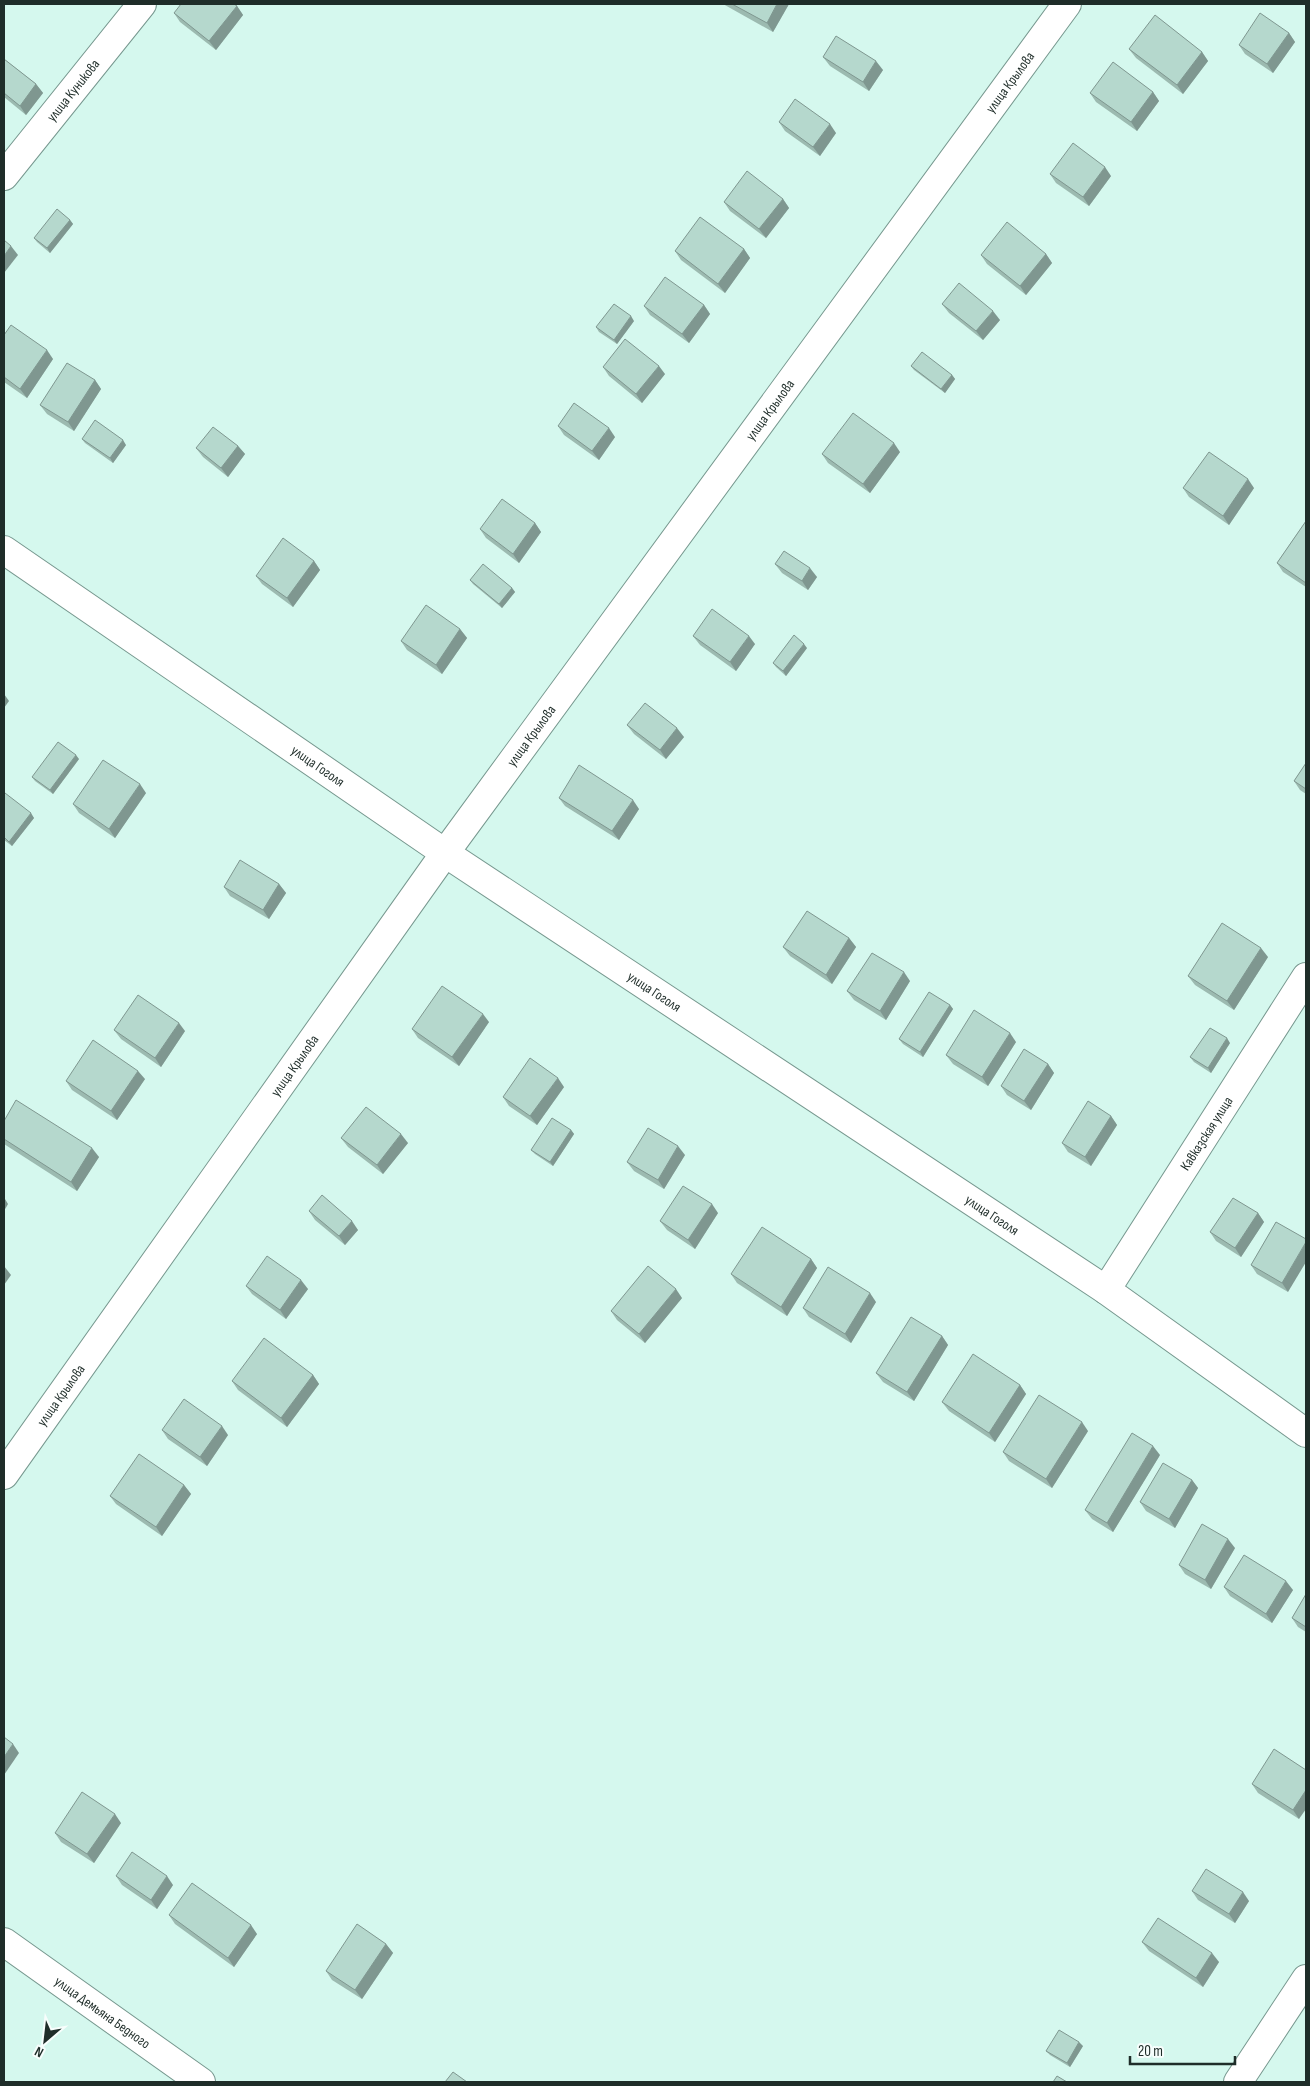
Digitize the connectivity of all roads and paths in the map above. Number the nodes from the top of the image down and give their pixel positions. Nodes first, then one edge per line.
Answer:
1 (142, 4) edge
2 (1067, 4) edge
3 (4, 176) edge
4 (4, 550) edge
5 (445, 853) junction
6 (1306, 977) edge
7 (1106, 1290) junction
8 (1306, 1433) edge
9 (4, 1475) edge
10 (4, 1942) edge
11 (1306, 1979) edge
12 (202, 2082) edge
13 (1238, 2082) edge

1 - 3 street, улица Куникова
2 - 5 street, улица Крылова
4 - 5 street, улица Гоголя
5 - 7 street, улица Гоголя
5 - 9 street, улица Крылова
6 - 7 street, Кавказская улица
7 - 8 street, улица Гоголя
10 - 12 street, улица Демьяна Бедного
11 - 13 street

